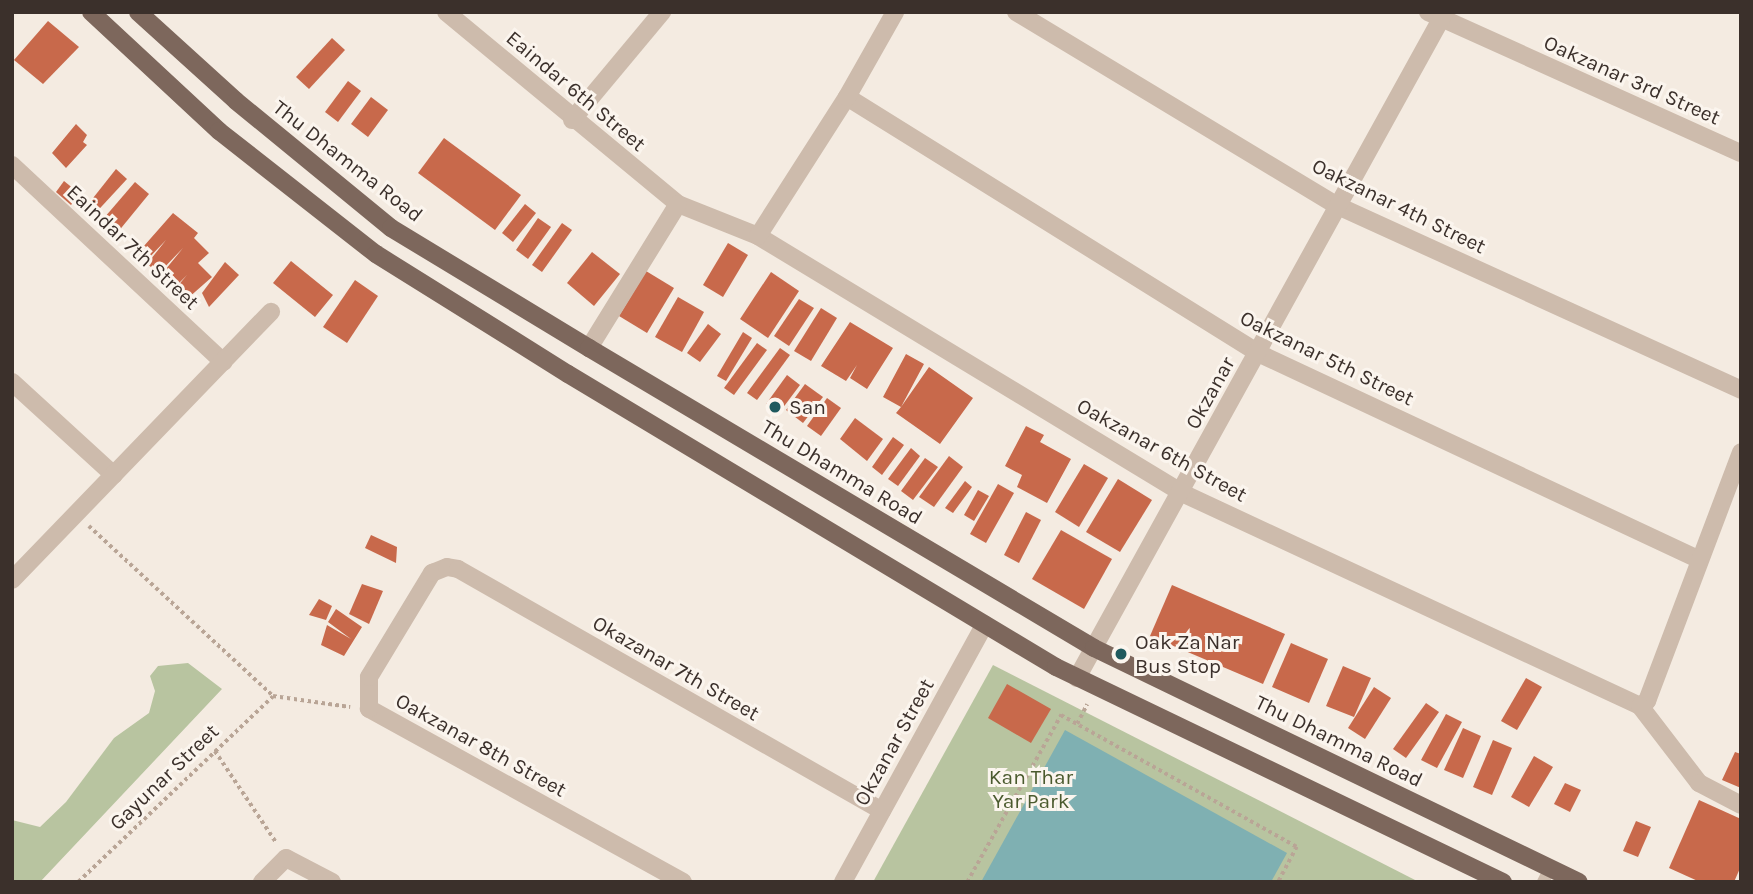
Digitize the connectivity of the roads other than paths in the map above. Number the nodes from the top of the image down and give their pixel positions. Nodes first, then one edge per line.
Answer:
1 (91, 12) edge
2 (138, 12) edge
3 (446, 12) edge
4 (895, 12) edge
5 (1016, 12) edge
6 (662, 13) edge
7 (1438, 15) edge
8 (847, 97) junction
9 (572, 120) junction
10 (1741, 153) edge
11 (12, 165) edge
12 (678, 204) junction
13 (1338, 206) junction
14 (758, 236) junction
15 (271, 312) dead end
16 (589, 348) junction
17 (1258, 353) junction
18 (223, 362) junction
19 (12, 382) edge
20 (1741, 390) edge
21 (1741, 452) edge
22 (114, 475) junction
23 (1182, 493) junction
24 (1698, 559) junction
25 (447, 567) joint
26 (12, 580) edge
27 (985, 624) junction
28 (1094, 648) junction
29 (1077, 678) junction
30 (1640, 706) junction
31 (1741, 805) edge
32 (882, 811) junction
33 (1546, 875) edge
34 (265, 877) edge
35 (332, 882) edge
36 (683, 882) edge
37 (843, 882) edge
38 (1503, 882) edge
39 (1579, 882) edge

1 - 27 main road
2 - 16 main road, Thu Dhamma Road
3 - 9 street, Eaindar 6th Street
4 - 8 street
5 - 13 street, Oakzanar 4th Street
6 - 9 street
7 - 10 street, Oakzanar 3rd Street
7 - 13 street, Okzanar
8 - 14 street
8 - 17 street, Oakzanar 5th Street
9 - 12 street, Eaindar 6th Street
11 - 18 street, Eaindar 7th Street
12 - 14 street, Oakzanar 6th Street
12 - 16 street
13 - 17 street, Okzanar
13 - 20 street, Oakzanar 4th Street
14 - 23 street, Oakzanar 6th Street
15 - 18 street
16 - 28 main road, Thu Dhamma Road
17 - 23 street, Okzanar
17 - 24 street, Oakzanar 5th Street
18 - 22 street
19 - 22 street
21 - 24 street
22 - 26 street
23 - 28 street, Okzanar
23 - 30 street, Oakzanar 6th Street
24 - 30 street
25 - 32 street, Okazanar 7th Street
25 - 36 street, Oakzanar 8th Street
27 - 29 main road
27 - 32 street, Okzanar Street
28 - 29 street, Okzanar
28 - 33 main road, Thu Dhamma Road
29 - 38 main road
30 - 31 street
32 - 37 street, Okzanar Street
33 - 39 main road, Thu Dhamma Road
34 - 35 street

